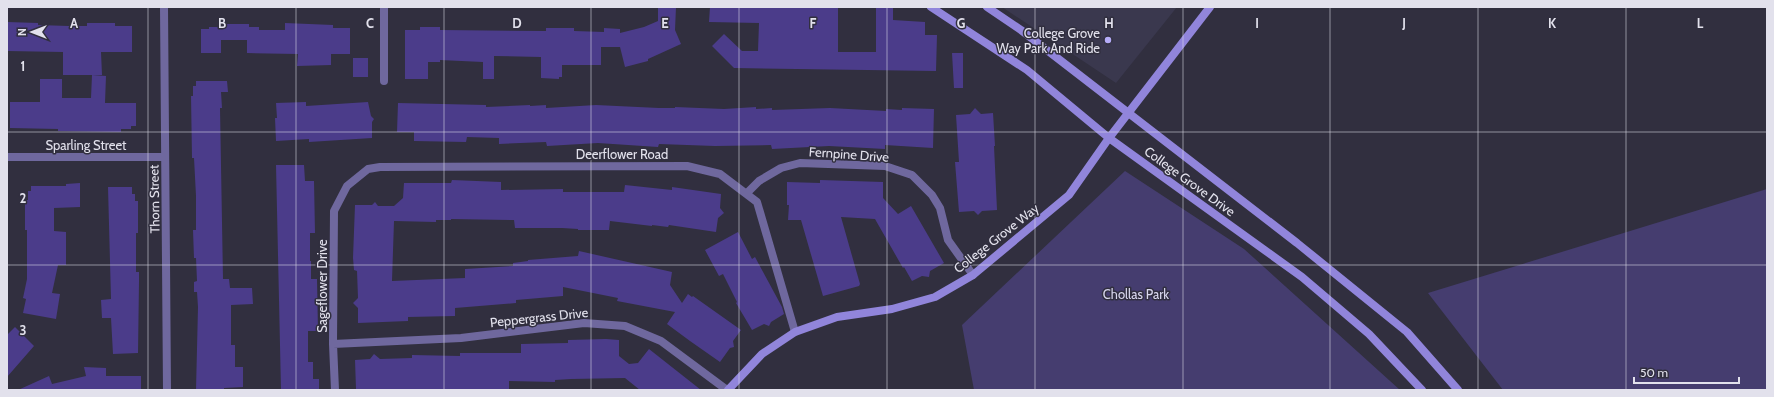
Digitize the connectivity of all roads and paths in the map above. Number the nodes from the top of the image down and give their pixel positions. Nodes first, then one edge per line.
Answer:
1 (164, 7) edge
2 (384, 7) edge
3 (931, 7) edge
4 (987, 7) edge
5 (1210, 7) edge
6 (384, 81) dead end
7 (1128, 113) junction
8 (1109, 138) junction
9 (7, 157) edge
10 (165, 157) junction
11 (348, 186) joint
12 (747, 193) junction
13 (972, 275) junction
14 (795, 332) junction
15 (333, 344) junction
16 (167, 390) edge
17 (335, 390) edge
18 (728, 390) edge
19 (1422, 390) edge
20 (1458, 390) edge

1 - 10 street, Thorn Street
2 - 6 street
3 - 8 main road, College Grove Drive
4 - 7 main road, College Grove Drive
5 - 7 main road, College Grove Way
7 - 8 main road, College Grove Way
7 - 20 main road, College Grove Drive
8 - 13 main road, College Grove Way
8 - 19 main road, College Grove Drive
9 - 10 street, Sparling Street
10 - 16 street, Thorn Street
11 - 12 street, Deerflower Road
11 - 15 street, Sageflower Drive
12 - 13 street, Fernpine Drive
12 - 14 street, Deerflower Road
13 - 14 main road, College Grove Way
14 - 18 main road, College Grove Way
15 - 17 street, Sageflower Drive
15 - 18 street, Peppergrass Drive

